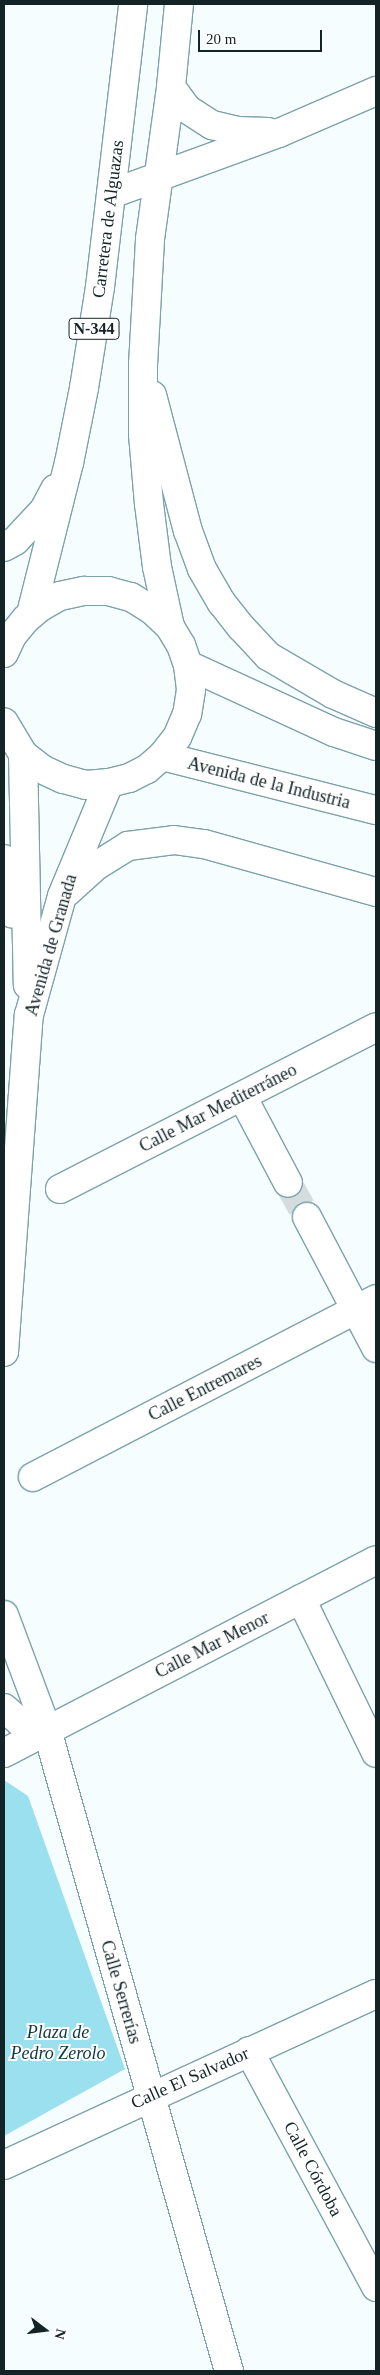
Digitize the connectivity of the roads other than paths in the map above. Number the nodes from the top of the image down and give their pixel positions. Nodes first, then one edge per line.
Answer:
1 (133, 4) edge
2 (179, 4) edge
3 (171, 87) junction
4 (376, 91) edge
5 (279, 133) junction
6 (159, 177) junction
7 (111, 194) junction
8 (143, 365) junction
9 (69, 463) junction
10 (4, 547) edge
11 (20, 615) edge
12 (170, 627) junction
13 (4, 653) edge
14 (188, 666) junction
15 (376, 713) edge
16 (4, 722) edge
17 (376, 746) edge
18 (24, 754) junction
19 (162, 756) junction
20 (109, 783) junction
21 (376, 810) edge
22 (4, 859) edge
23 (376, 892) edge
24 (62, 896) junction
25 (29, 1015) junction
26 (376, 1027) edge
27 (242, 1096) junction
28 (288, 1183) tunnel mouth
29 (60, 1189) dead end
30 (307, 1217) tunnel mouth
31 (366, 1304) edge
32 (376, 1348) edge
33 (4, 1352) edge
34 (33, 1476) dead end
35 (376, 1560) edge
36 (301, 1599) junction
37 (4, 1615) edge
38 (4, 1708) edge
39 (47, 1730) junction
40 (4, 1753) edge
41 (376, 1753) edge
42 (376, 1994) edge
43 (249, 2051) junction
44 (151, 2096) junction
45 (4, 2165) edge
46 (376, 2287) edge
47 (229, 2371) edge

1 - 7 main road, Carretera de Alguazas / N-344
2 - 3 main road
3 - 5 main road
3 - 6 main road
4 - 5 main road
5 - 6 main road
6 - 7 main road
6 - 8 main road
7 - 9 main road, Carretera de Alguazas / N-344
8 - 12 main road
8 - 15 main road
9 - 10 main road, N-344
9 - 11 main road
11 - 12 main road
11 - 13 main road
12 - 14 main road
14 - 17 main road
14 - 19 main road
16 - 18 main road
18 - 20 main road
18 - 25 main road
19 - 20 main road
19 - 21 main road, Avenida de la Industria
20 - 24 main road, Avenida de Granada
22 - 25 main road
23 - 24 main road
24 - 25 main road, Avenida de Granada
25 - 33 main road, Avenida de Granada
26 - 27 main road, Calle Mar Mediterráneo
27 - 28 main road
27 - 29 main road, Calle Mar Mediterráneo
30 - 31 main road
31 - 32 main road
31 - 34 main road, Calle Entremares
35 - 36 main road, Calle Mar Menor
36 - 39 main road, Calle Mar Menor
36 - 41 main road
37 - 39 main road, Calle Serrerías
38 - 39 main road
39 - 40 main road, Calle Mar Menor
39 - 44 main road, Calle Serrerías
42 - 43 main road, Calle El Salvador
43 - 44 main road, Calle El Salvador
43 - 46 main road, Calle Córdoba
44 - 45 main road, Calle El Salvador
44 - 47 main road, Calle Serrerías

